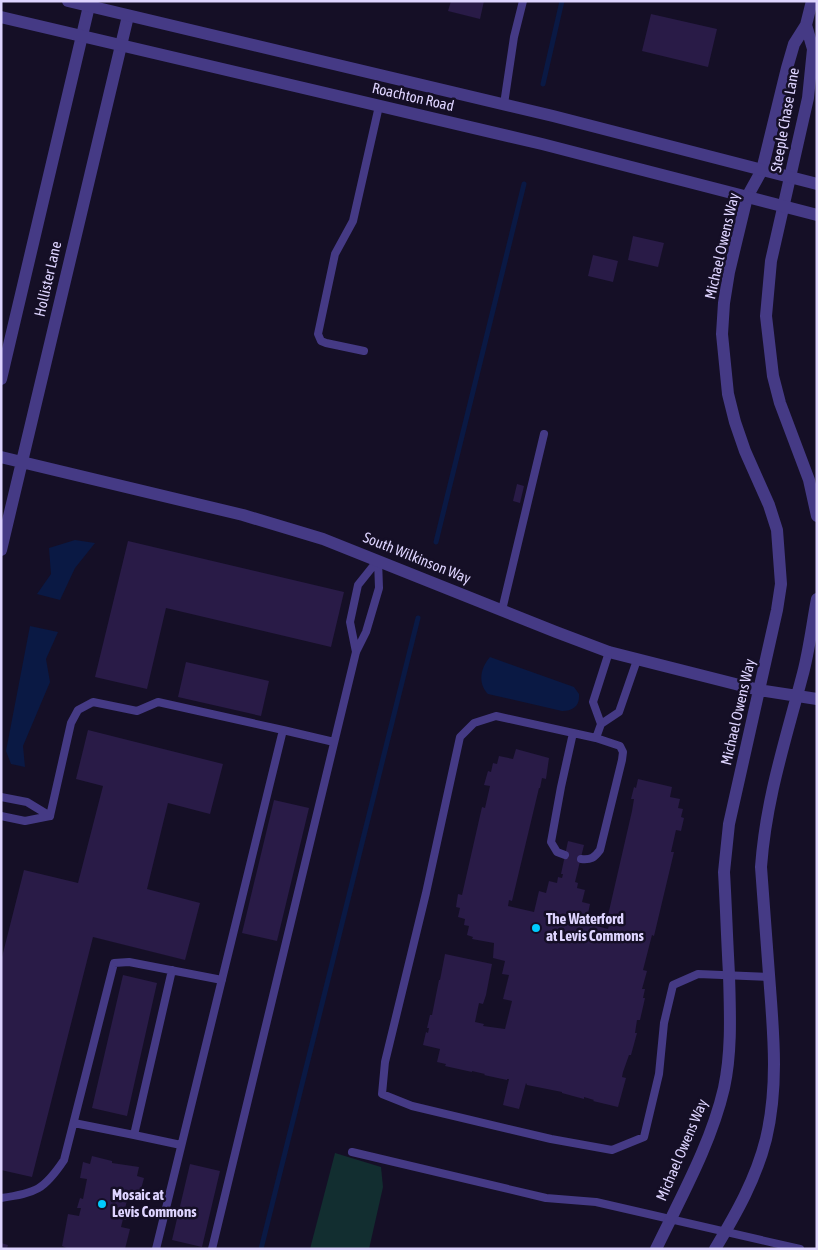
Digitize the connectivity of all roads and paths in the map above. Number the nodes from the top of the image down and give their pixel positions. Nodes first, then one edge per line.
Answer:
1 (68, 1) edge
2 (523, 1) edge
3 (812, 1) edge
4 (89, 6) junction
5 (128, 16) junction
6 (1, 17) edge
7 (806, 25) junction
8 (82, 36) junction
9 (121, 46) junction
10 (504, 104) junction
11 (378, 106) junction
12 (762, 170) junction
13 (791, 177) junction
14 (756, 182) joint
15 (817, 184) edge
16 (748, 197) junction
17 (784, 206) junction
18 (817, 215) edge
19 (364, 352) dead end
20 (1, 379) edge
21 (544, 434) dead end
22 (1, 457) edge
23 (22, 462) junction
24 (817, 516) edge
25 (1, 550) edge
26 (378, 560) junction
27 (817, 599) edge
28 (502, 610) junction
29 (356, 652) junction
30 (609, 652) junction
31 (638, 660) junction
32 (759, 690) junction
33 (796, 696) junction
34 (817, 699) edge
35 (601, 724) junction
36 (283, 730) junction
37 (573, 733) junction
38 (596, 738) junction
39 (334, 742) junction
40 (1, 797) edge
41 (1, 816) edge
42 (50, 816) junction
43 (565, 855) dead end
44 (581, 859) dead end
45 (172, 970) junction
46 (729, 974) junction
47 (769, 977) junction
48 (222, 980) junction
49 (74, 1123) junction
50 (134, 1135) junction
51 (181, 1145) junction
52 (352, 1152) dead end
53 (1, 1198) edge
54 (670, 1219) junction
55 (725, 1231) junction
56 (156, 1249) edge
57 (212, 1249) edge
58 (656, 1249) edge
59 (715, 1249) edge
60 (800, 1249) edge

1 - 4 street, Roachton Road
2 - 10 lane
3 - 7 street, Steeple Chase Lane
4 - 5 street, Roachton Road
4 - 8 street, Hollister Lane
5 - 9 street, Hollister Lane
5 - 10 street, Roachton Road
6 - 8 street, Roachton Road
7 - 12 street, Steeple Chase Lane
7 - 13 street, Steeple Chase Lane
8 - 9 street, Roachton Road
8 - 20 street, Hollister Lane
9 - 11 street, Roachton Road
9 - 23 street, Hollister Lane
10 - 12 street, Roachton Road
11 - 16 street, Roachton Road
11 - 19 lane
12 - 13 street, Roachton Road
12 - 14 street, Steeple Chase Lane
13 - 15 street, Roachton Road
13 - 17 street, Steeple Chase Lane
14 - 16 street, Michael Owens Way
16 - 17 street, Roachton Road
16 - 32 street, Michael Owens Way
17 - 18 street, Roachton Road
17 - 24 street
21 - 28 lane
22 - 23 street, South Wilkinson Way
23 - 25 street, Hollister Lane
23 - 26 street, South Wilkinson Way
26 - 28 street, South Wilkinson Way
26 - 29 lane
26 - 29 lane
27 - 33 street
28 - 30 street, South Wilkinson Way
29 - 39 lane
30 - 31 street, South Wilkinson Way
30 - 35 lane
31 - 32 street, South Wilkinson Way
31 - 35 lane
32 - 33 street, South Wilkinson Way
32 - 46 street, Michael Owens Way
33 - 34 street, South Wilkinson Way
33 - 47 street
35 - 38 lane
36 - 39 lane
36 - 42 lane
36 - 48 lane
37 - 38 lane
37 - 43 lane
37 - 46 lane
38 - 44 lane
39 - 57 lane
40 - 42 lane
41 - 42 lane
45 - 48 lane
45 - 49 lane
45 - 50 lane
46 - 47 lane
46 - 54 street, Michael Owens Way
47 - 55 street
48 - 51 lane
49 - 50 lane
49 - 53 lane
50 - 51 lane
51 - 56 lane
52 - 54 lane
54 - 55 lane
54 - 58 street, Michael Owens Way
55 - 59 street
55 - 60 lane

